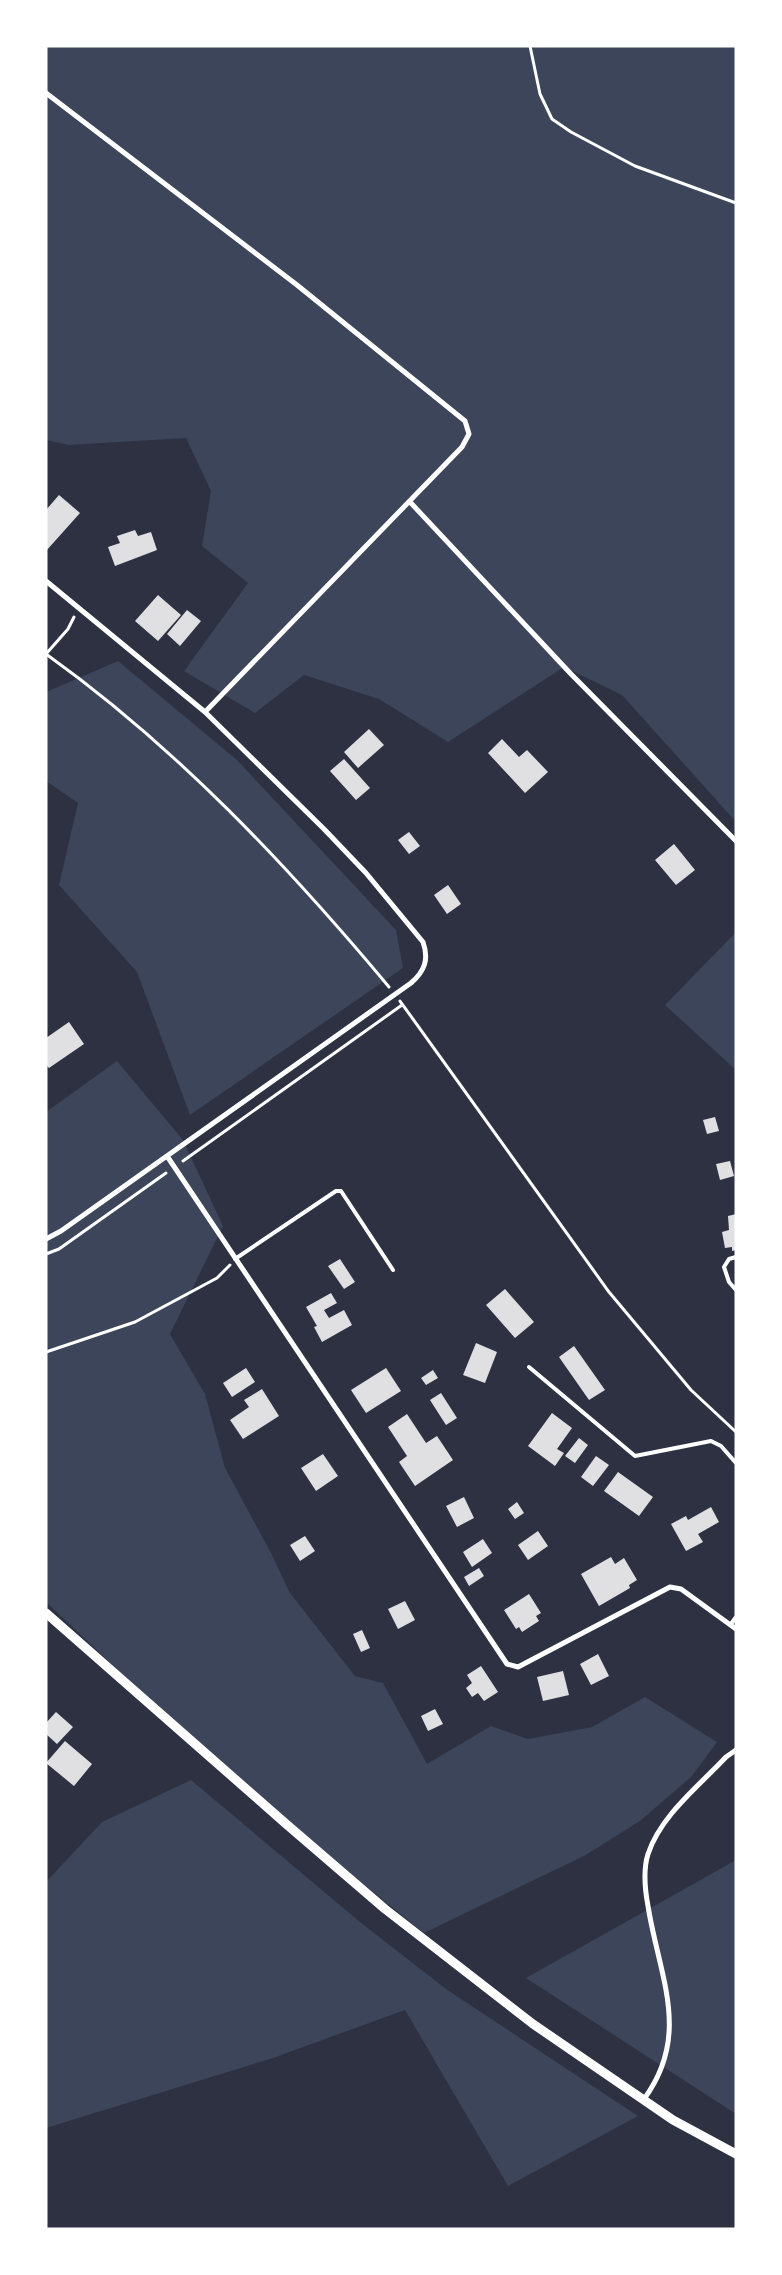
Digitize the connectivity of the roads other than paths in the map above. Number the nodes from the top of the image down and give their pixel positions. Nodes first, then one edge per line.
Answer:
1 (46, 93) edge
2 (410, 502) junction
3 (46, 581) edge
4 (205, 712) junction
5 (736, 842) edge
6 (167, 1156) junction
7 (46, 1239) edge
8 (736, 1257) edge
9 (235, 1259) junction
10 (393, 1270) dead end
11 (736, 1290) edge
12 (529, 1367) dead end
13 (736, 1463) edge
14 (46, 1613) edge
15 (736, 1617) edge
16 (731, 1624) junction
17 (736, 1629) edge
18 (736, 1750) edge
19 (644, 2099) junction
20 (736, 2154) edge

1 - 2 street
2 - 4 street
2 - 5 street
3 - 4 street
4 - 6 street
6 - 7 street
6 - 9 street
8 - 11 lane
9 - 10 lane
9 - 16 street
12 - 13 lane
14 - 19 street
15 - 16 lane
16 - 17 street
18 - 19 street
19 - 20 street

